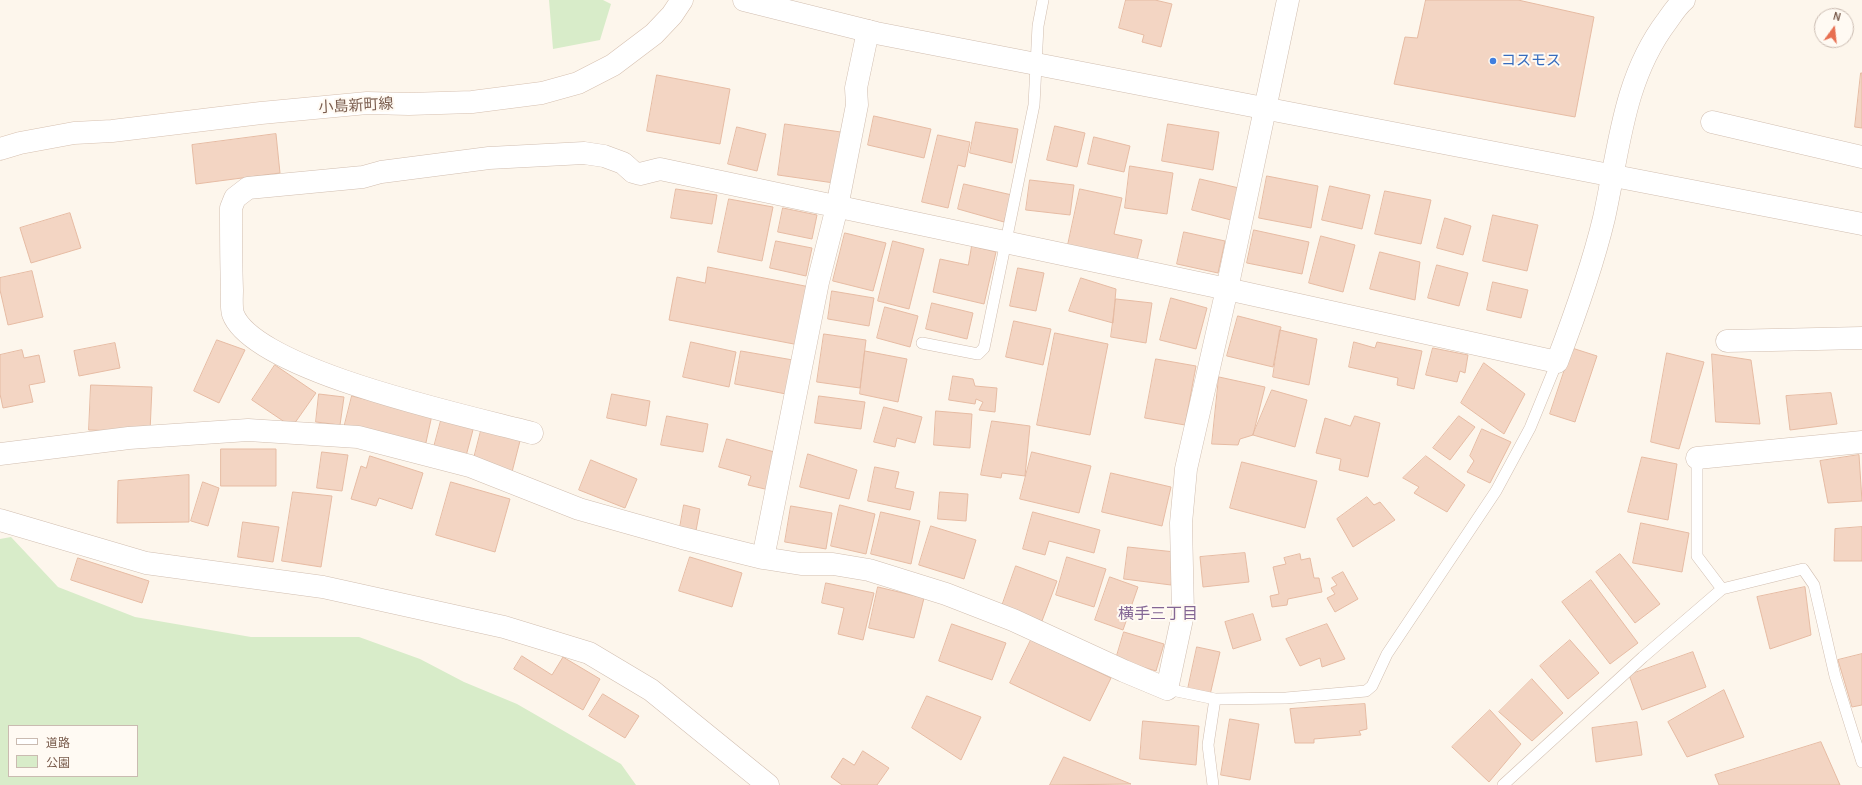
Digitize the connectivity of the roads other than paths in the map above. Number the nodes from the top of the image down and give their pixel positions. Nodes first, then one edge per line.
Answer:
1 (682, 0) edge
2 (744, 0) edge
3 (1043, 0) edge
4 (1288, 0) edge
5 (1679, 1) edge
6 (868, 31) junction
7 (1036, 64) junction
8 (1266, 110) junction
9 (1712, 122) dead end
10 (0, 149) edge
11 (1862, 157) edge
12 (1612, 177) junction
13 (837, 207) junction
14 (1862, 224) edge
15 (1006, 242) junction
16 (1227, 289) junction
17 (1862, 338) edge
18 (1727, 342) dead end
19 (922, 343) dead end
20 (1557, 362) junction
21 (532, 433) dead end
22 (1862, 442) edge
23 (0, 454) edge
24 (1697, 458) joint
25 (0, 520) edge
26 (763, 558) junction
27 (1722, 589) junction
28 (1167, 689) junction
29 (1215, 699) junction
30 (1862, 762) edge
31 (768, 785) edge
32 (1213, 785) edge
33 (1503, 785) edge

1 - 10 street, 小島新町線
2 - 6 street
3 - 7 lane
4 - 8 street
5 - 12 street
6 - 7 street
6 - 13 street
7 - 8 street
7 - 15 lane
8 - 12 street
8 - 16 street
9 - 11 street
12 - 14 street
12 - 20 street
13 - 15 street
13 - 21 street
13 - 26 street
15 - 16 street
15 - 19 lane
16 - 20 street
16 - 28 street
17 - 18 street
20 - 29 lane
22 - 24 street
23 - 26 street
24 - 27 lane
25 - 31 street
26 - 28 street
27 - 30 lane
27 - 33 lane
28 - 29 lane
29 - 32 lane

